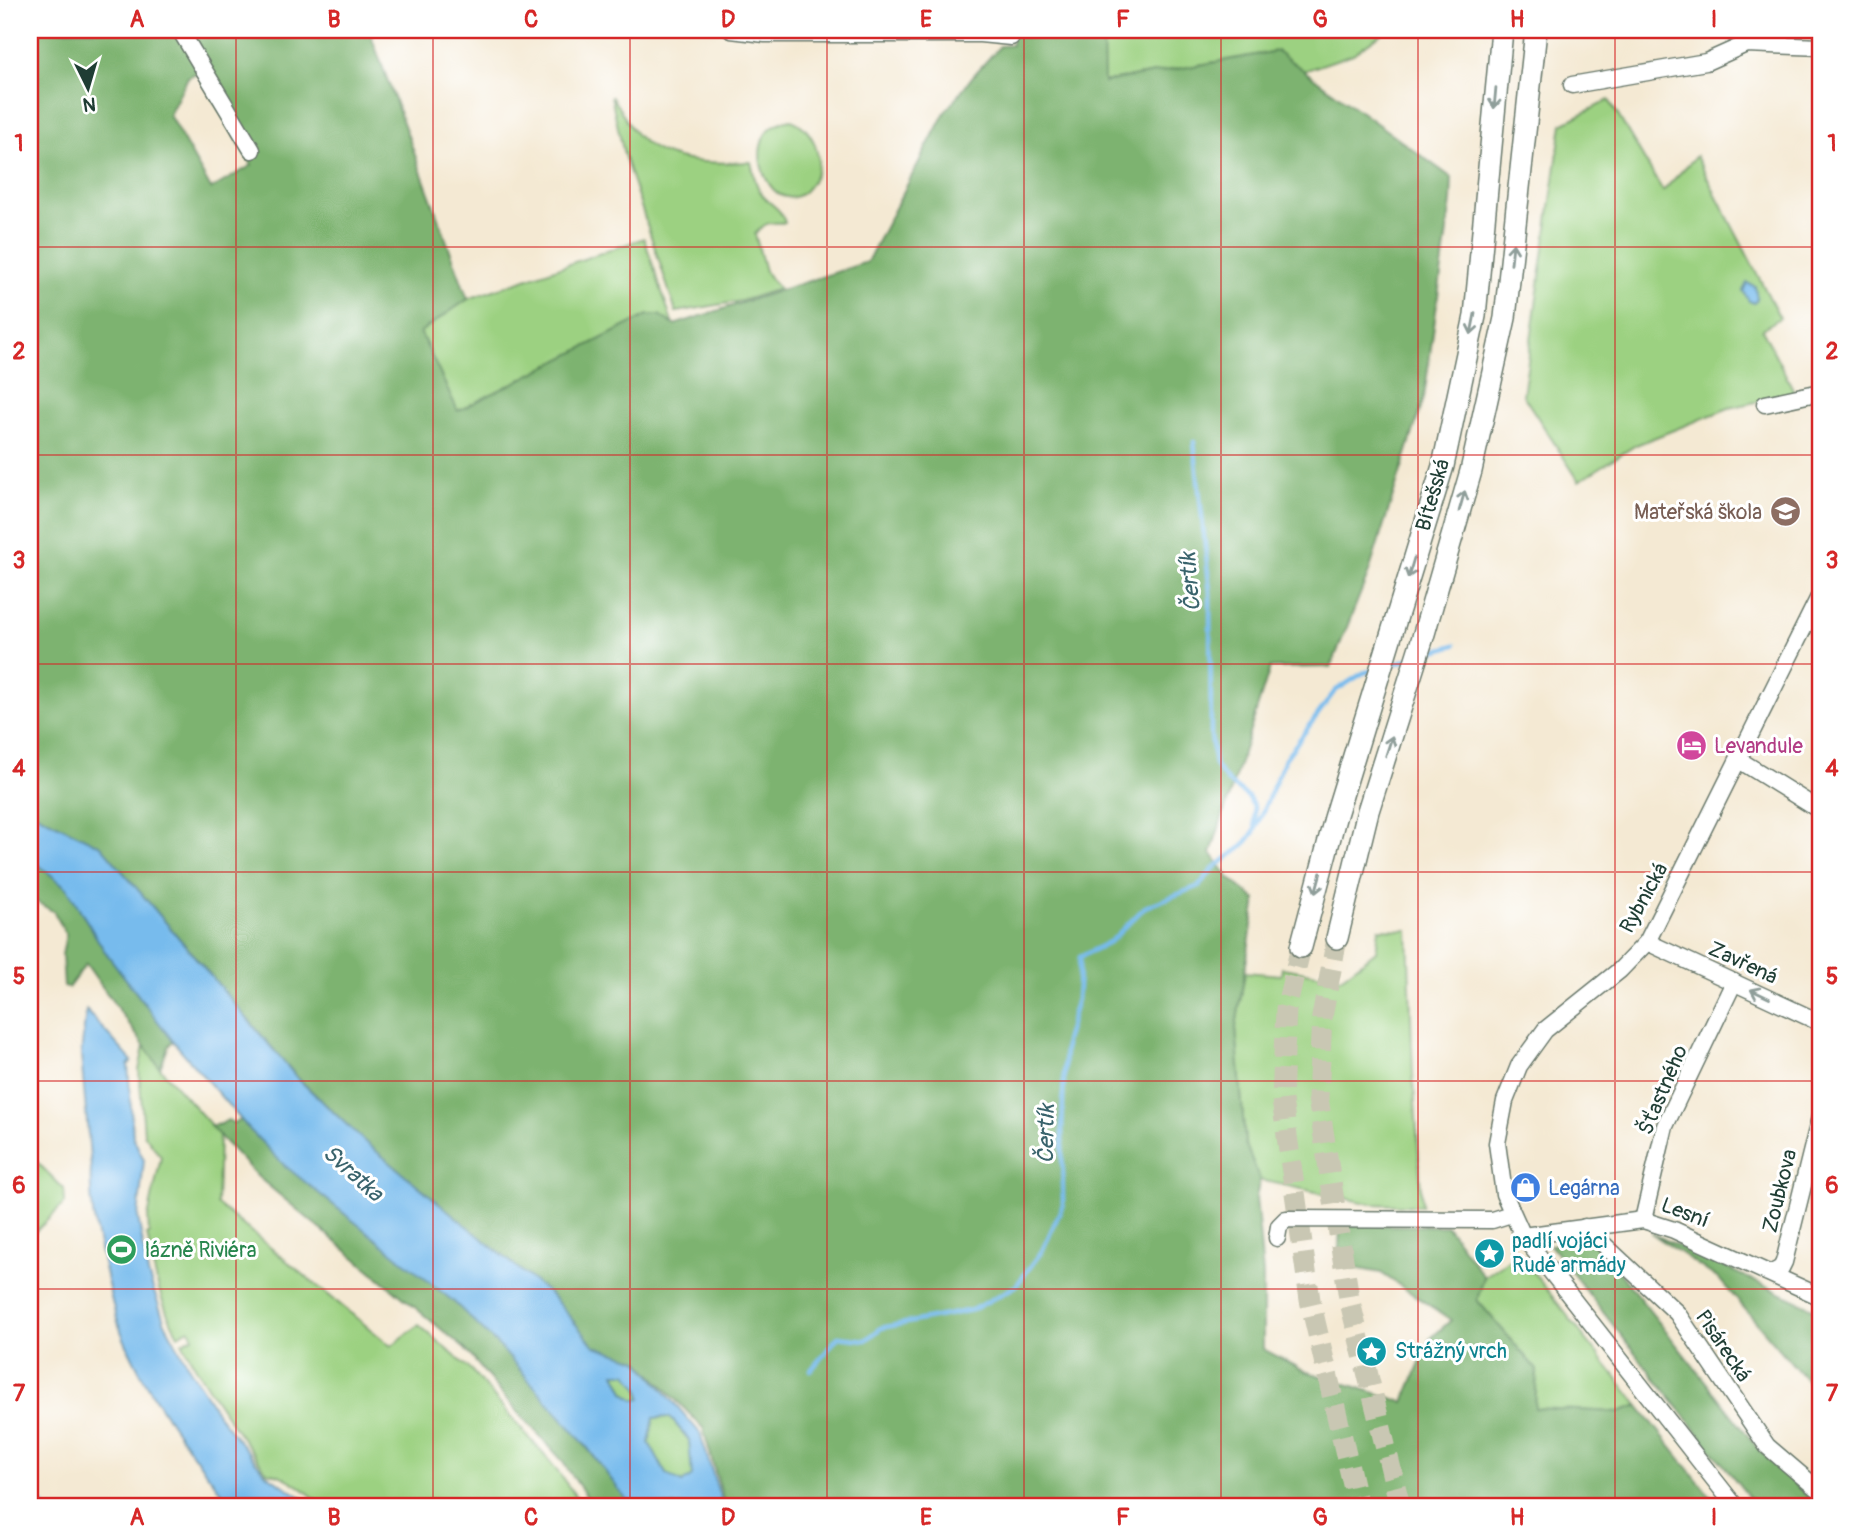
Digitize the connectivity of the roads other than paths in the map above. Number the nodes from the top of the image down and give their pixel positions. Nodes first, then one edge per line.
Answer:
1 (180, 30) edge
2 (731, 30) edge
3 (1502, 30) edge
4 (1536, 30) edge
5 (980, 32) edge
6 (1011, 37) dead end
7 (1821, 47) edge
8 (1572, 85) dead end
9 (252, 150) dead end
10 (1821, 391) edge
11 (1765, 404) dead end
12 (1821, 593) edge
13 (1739, 760) junction
14 (1821, 811) edge
15 (1337, 938) tunnel mouth
16 (1647, 942) junction
17 (1301, 947) tunnel mouth
18 (1734, 982) junction
19 (1821, 1023) edge
20 (1821, 1113) edge
21 (1511, 1214) junction
22 (1643, 1220) junction
23 (1585, 1227) junction
24 (1523, 1236) junction
25 (1277, 1238) dead end
26 (1772, 1273) junction
27 (1821, 1297) edge
28 (1821, 1492) edge
29 (1735, 1506) edge

1 - 9 street
2 - 5 street
3 -> 17 highway, Bítešská
15 -> 4 highway, Bítešská
5 - 6 street
7 - 8 street
10 - 11 street
12 - 13 street, Rybnická
13 - 14 street
13 - 16 street, Rybnická
16 - 18 street, Zavřená
16 - 21 street, Rybnická
19 -> 18 street, Zavřená
18 - 22 street, Šťastného
20 - 26 street, Zoubkova
21 - 24 street, Rybnická
21 - 25 street
22 - 23 street, Lesní
22 - 26 street, Lesní
23 - 24 street, Lesní
23 - 28 street, Pisárecká
24 - 29 street
26 - 27 street, Lesní

